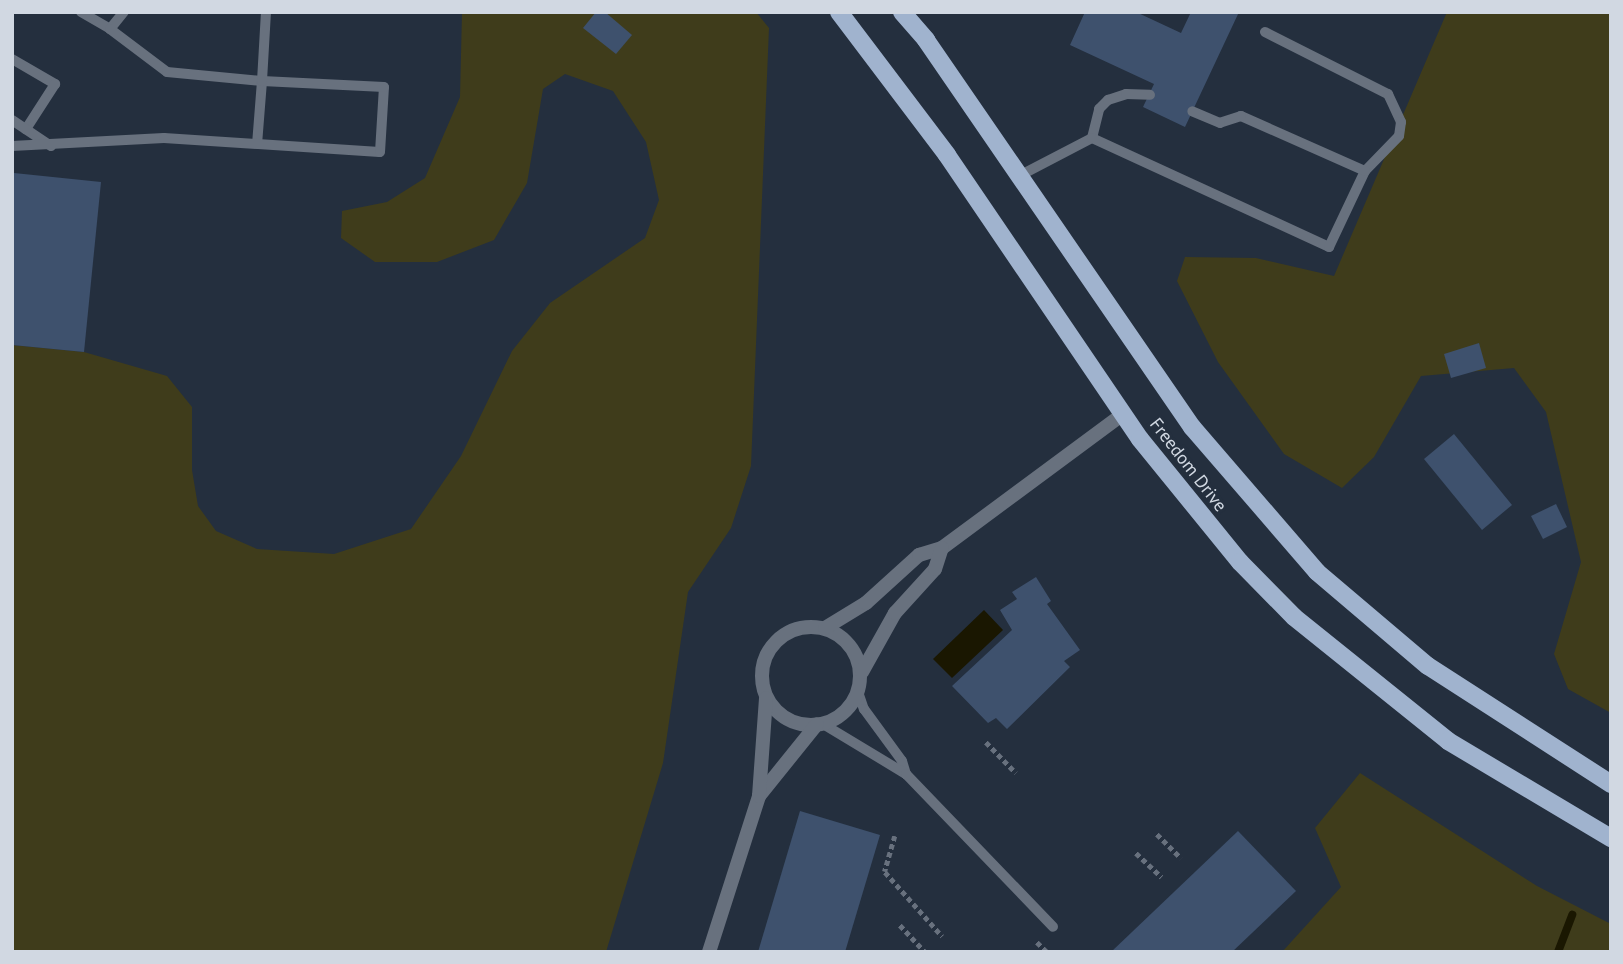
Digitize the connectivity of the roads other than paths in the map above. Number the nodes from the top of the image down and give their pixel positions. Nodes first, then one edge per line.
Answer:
1 (81, 12) edge
2 (124, 12) edge
3 (266, 12) edge
4 (839, 12) edge
5 (902, 12) edge
6 (110, 29) junction
7 (1265, 32) dead end
8 (12, 59) edge
9 (262, 81) junction
10 (1150, 94) dead end
11 (1192, 111) dead end
12 (12, 120) edge
13 (26, 129) junction
14 (1092, 138) junction
15 (257, 144) junction
16 (12, 146) edge
17 (51, 146) junction
18 (1365, 171) junction
19 (1020, 176) junction
20 (1123, 414) junction
21 (942, 548) junction
22 (825, 628) junction
23 (862, 672) junction
24 (858, 692) junction
25 (766, 698) junction
26 (820, 724) junction
27 (905, 774) junction
28 (1611, 784) edge
29 (759, 796) junction
30 (1611, 838) edge
31 (1053, 927) dead end
32 (709, 952) edge

1 - 6 lane
2 - 6 lane
3 - 9 lane
4 - 20 main road, Freedom Drive
5 - 19 main road, Freedom Drive
6 - 9 lane
7 - 18 lane
8 - 13 lane
9 - 15 lane
9 - 15 lane
10 - 14 lane
11 - 18 lane
12 - 13 lane
13 - 17 lane
14 - 18 lane
14 - 19 lane
15 - 17 lane
16 - 17 lane
19 - 28 main road, Freedom Drive
20 - 21 street
20 - 30 main road, Freedom Drive
21 - 22 street
21 - 23 street
22 - 23 street
22 - 25 street
23 - 24 street
24 - 26 street
24 - 27 lane
25 - 26 street
25 - 29 street
26 - 27 lane
26 - 29 street
27 - 31 lane
29 - 32 street

